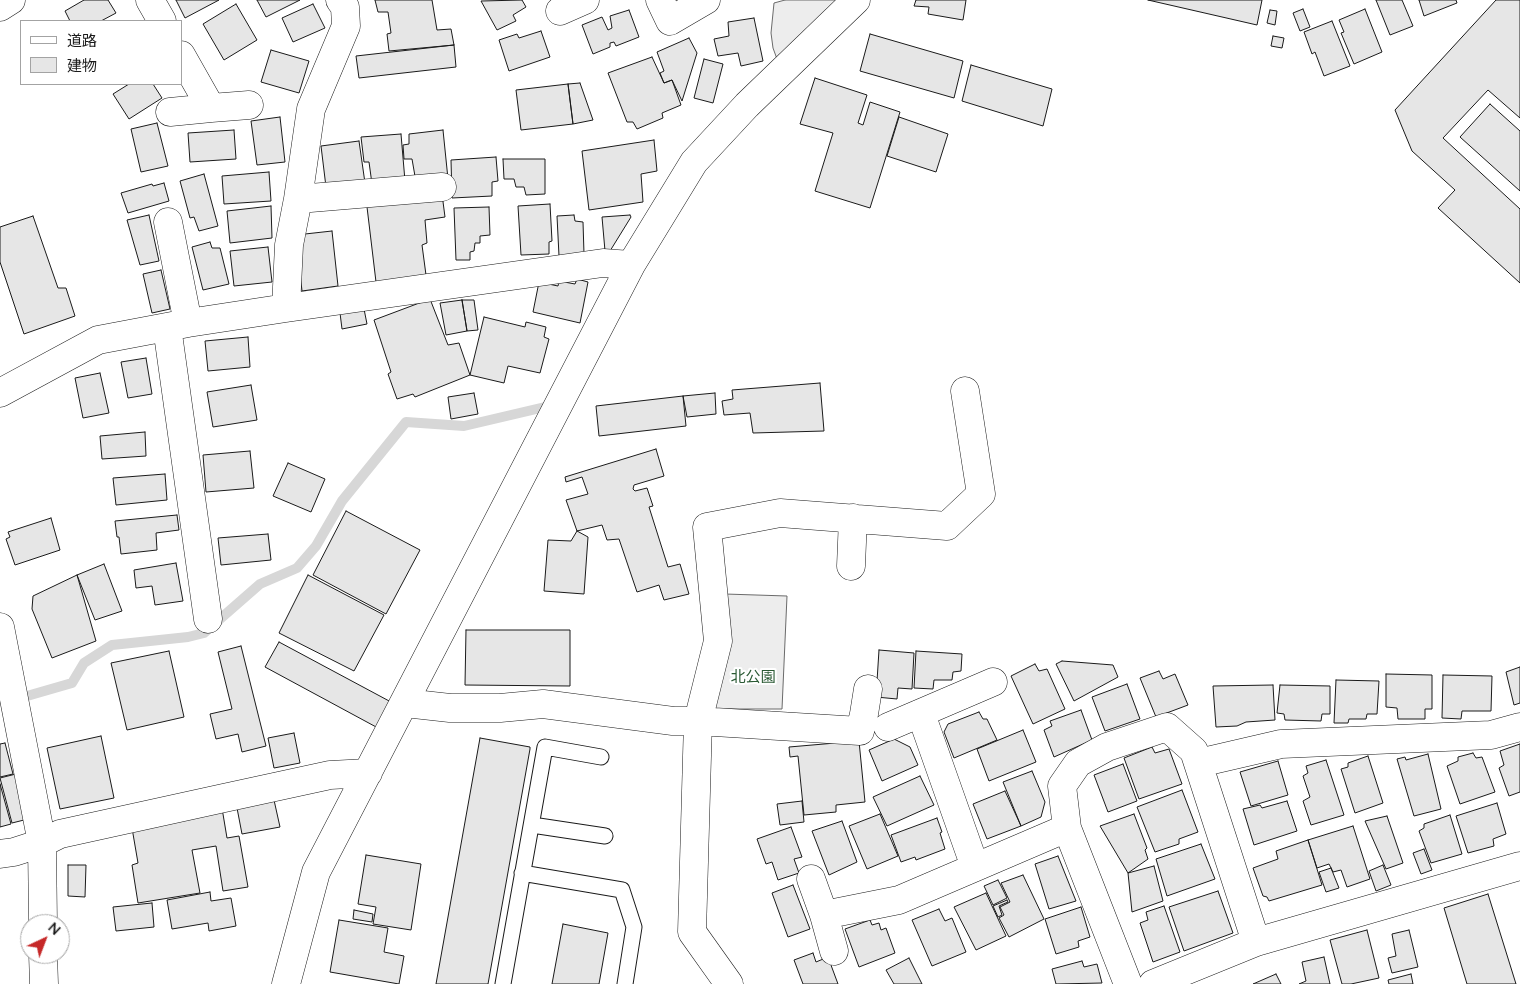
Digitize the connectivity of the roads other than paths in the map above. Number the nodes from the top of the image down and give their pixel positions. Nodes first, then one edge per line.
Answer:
1 (11, 0) edge
2 (150, 0) edge
3 (340, 0) edge
4 (585, 0) edge
5 (660, 0) edge
6 (706, 0) edge
7 (856, 0) edge
8 (0, 6) edge
9 (560, 11) dead end
10 (161, 20) edge
11 (182, 57) edge
12 (249, 105) dead end
13 (211, 108) junction
14 (170, 112) dead end
15 (442, 187) dead end
16 (298, 199) junction
17 (168, 222) dead end
18 (631, 265) junction
19 (286, 308) junction
20 (177, 325) junction
21 (964, 391) dead end
22 (0, 393) edge
23 (853, 518) junction
24 (852, 566) dead end
25 (208, 620) dead end
26 (0, 626) edge
27 (993, 682) dead end
28 (868, 689) dead end
29 (405, 703) junction
30 (921, 714) junction
31 (698, 721) junction
32 (888, 727) dead end
33 (1520, 727) edge
34 (601, 757) dead end
35 (1199, 763) junction
36 (368, 773) junction
37 (532, 825) junction
38 (1067, 828) junction
39 (606, 836) dead end
40 (42, 843) junction
41 (0, 854) edge
42 (1520, 866) edge
43 (975, 867) junction
44 (522, 873) junction
45 (811, 879) dead end
46 (43, 914) edge
47 (824, 915) junction
48 (1256, 942) junction
49 (834, 951) dead end
50 (43, 964) edge
51 (44, 984) edge
52 (286, 984) edge
53 (502, 984) edge
54 (625, 984) edge
55 (728, 984) edge
56 (1128, 984) edge
57 (1153, 984) edge

1 - 8 street
2 - 10 street
3 - 16 street
4 - 9 street
5 - 6 street
7 - 18 street
11 - 13 street
12 - 13 street
13 - 14 street
15 - 16 street
16 - 19 street
17 - 20 street
18 - 19 street
18 - 29 street
19 - 20 street
20 - 22 street
20 - 25 street
21 - 23 street
23 - 24 street
23 - 31 street
26 - 40 street
27 - 30 street
28 - 31 street
29 - 31 street
29 - 36 street
30 - 32 street
30 - 43 street
31 - 55 street
33 - 35 street
34 - 37 lane
35 - 38 street
35 - 48 street
36 - 40 street
36 - 52 street
37 - 39 lane
37 - 44 lane
38 - 43 street
38 - 56 street
40 - 41 street
40 - 46 street
42 - 48 street
43 - 47 street
44 - 53 lane
44 - 54 lane
45 - 47 street
47 - 49 street
48 - 57 street
50 - 51 street

